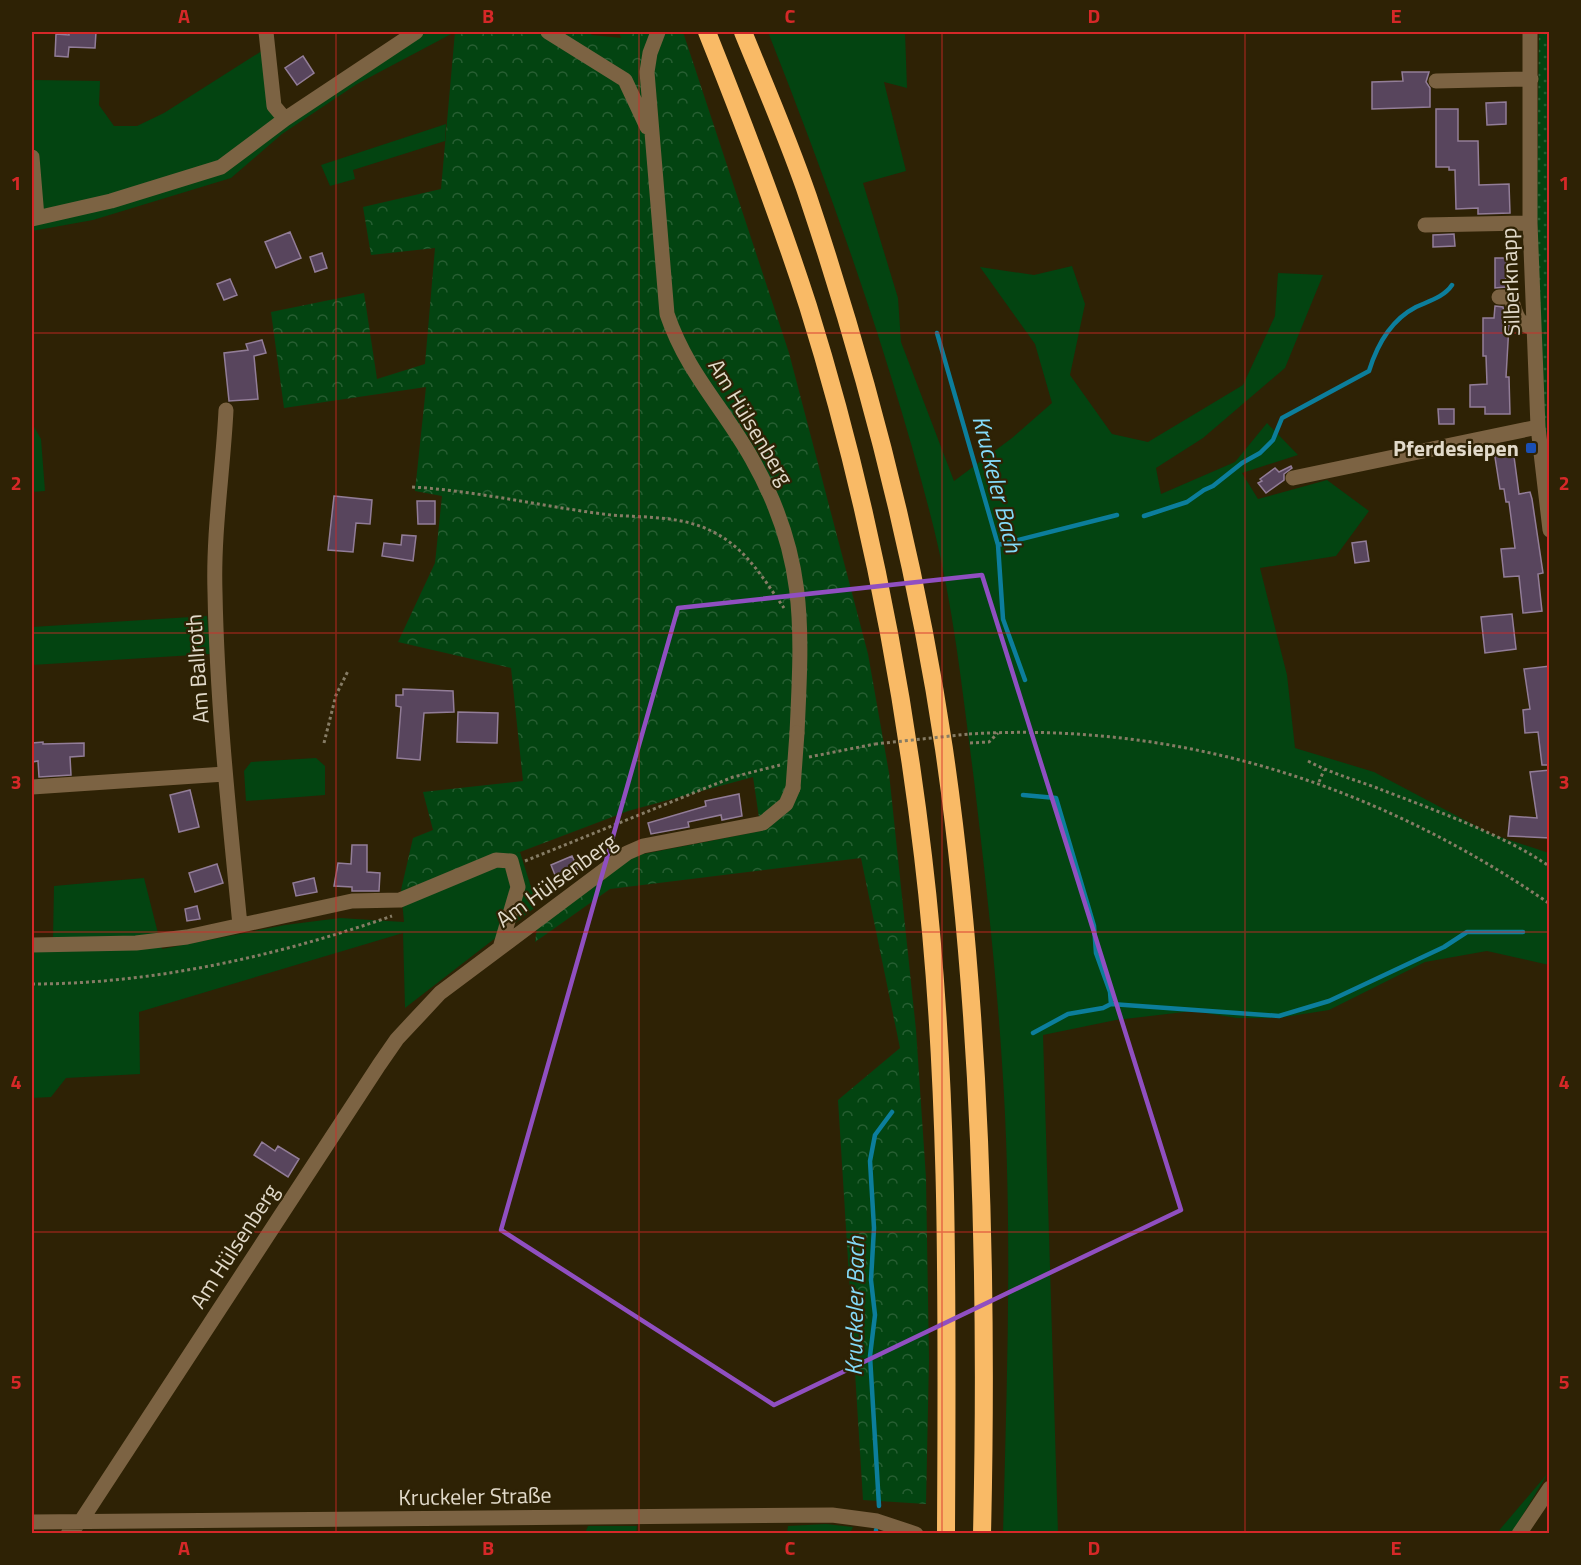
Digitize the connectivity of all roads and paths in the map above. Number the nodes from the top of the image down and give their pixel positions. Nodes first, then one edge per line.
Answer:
1 (266, 32) edge
2 (416, 32) edge
3 (548, 32) edge
4 (658, 32) edge
5 (707, 32) edge
6 (743, 32) edge
7 (1530, 32) edge
8 (647, 72) junction
9 (1532, 79) junction
10 (625, 80) junction
11 (1436, 81) dead end
12 (285, 119) junction
13 (654, 144) junction
14 (32, 157) edge
15 (34, 218) edge
16 (1530, 224) junction
17 (1425, 225) dead end
18 (1499, 297) dead end
19 (1534, 328) junction
20 (226, 410) dead end
21 (1538, 427) junction
22 (1293, 478) dead end
23 (412, 487) dead end
24 (1550, 530) edge
25 (788, 614) dead end
26 (348, 670) dead end
27 (998, 733) junction
28 (324, 743) dead end
29 (970, 743) dead end
30 (798, 760) dead end
31 (1308, 761) dead end
32 (788, 763) dead end
33 (1324, 770) junction
34 (225, 774) junction
35 (1318, 783) junction
36 (32, 787) edge
37 (514, 867) junction
38 (1550, 867) edge
39 (1550, 904) edge
40 (395, 915) dead end
41 (240, 925) junction
42 (32, 945) edge
43 (500, 948) junction
44 (32, 984) edge
45 (1550, 1488) edge
46 (81, 1521) junction
47 (32, 1522) edge
48 (68, 1533) edge
49 (916, 1533) edge
50 (946, 1533) edge
51 (982, 1533) edge
52 (1519, 1533) edge

1 - 12 street
2 - 12 street
3 - 10 street
4 - 8 street, Am Hülsenberg
5 - 50 highway
6 - 51 highway
7 - 9 street, Silberknapp
8 - 10 street
8 - 13 street, Am Hülsenberg
9 - 11 street
9 - 16 street, Silberknapp
10 - 13 street
12 - 15 street
13 - 43 street, Am Hülsenberg, bridge
14 - 15 street
16 - 17 street
16 - 19 street, Silberknapp
18 - 19 street
19 - 21 street, Silberknapp
20 - 34 street, Am Ballroth
21 - 22 street
21 - 24 street, Silberknapp
23 - 25 path
26 - 28 path
27 - 29 path
27 - 30 path, bridge
27 - 35 path
31 - 33 path
32 - 37 path
33 - 35 path
33 - 38 path
34 - 36 street
34 - 41 street, Am Ballroth
35 - 39 path
37 - 41 street
37 - 43 street
40 - 44 path
41 - 42 street
43 - 46 street, Am Hülsenberg
45 - 52 street
46 - 47 street, Kruckeler Straße
46 - 48 street, Am Hülsenberg
46 - 49 street, Kruckeler Straße

